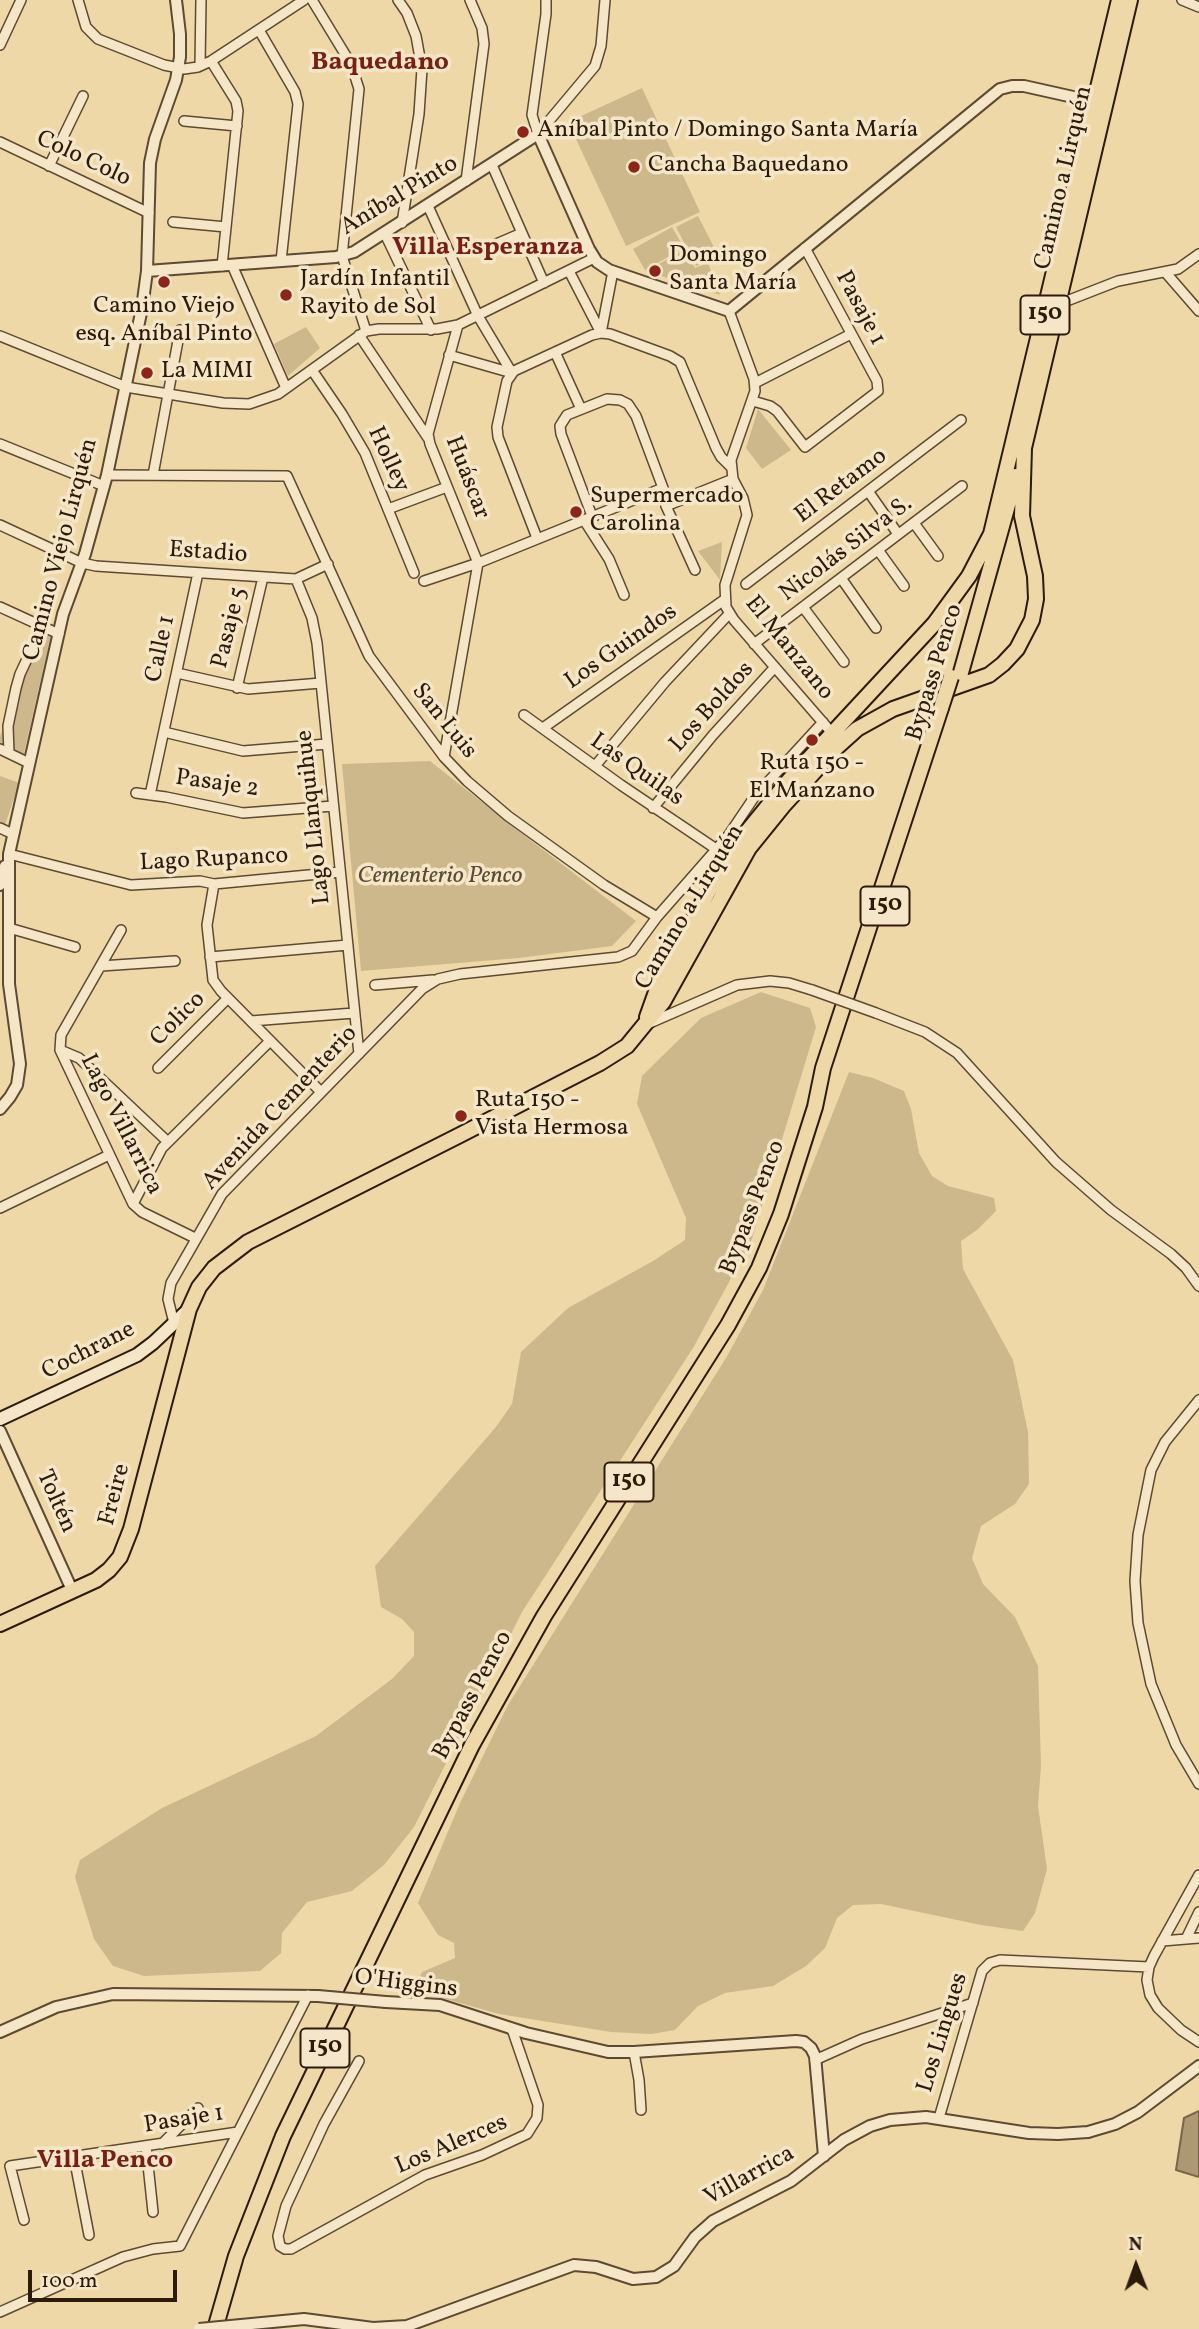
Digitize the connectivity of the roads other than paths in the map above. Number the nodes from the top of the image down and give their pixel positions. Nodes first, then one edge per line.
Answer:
1 (21, 0) edge
2 (78, 0) edge
3 (176, 0) edge
4 (201, 0) edge
5 (305, 0) edge
6 (398, 0) edge
7 (470, 0) edge
8 (546, 0) edge
9 (605, 0) edge
10 (1119, 0) edge
11 (1130, 0) edge
12 (1182, 0) edge
13 (1199, 7) edge
14 (259, 30) junction
15 (0, 45) edge
16 (211, 61) junction
17 (200, 66) junction
18 (178, 69) junction
19 (83, 96) dead end
20 (1101, 104) junction
21 (184, 121) dead end
22 (237, 126) junction
23 (538, 134) junction
24 (0, 142) edge
25 (492, 165) junction
26 (49, 166) junction
27 (466, 181) junction
28 (428, 206) junction
29 (149, 213) junction
30 (173, 222) dead end
31 (402, 223) junction
32 (226, 227) junction
33 (522, 233) junction
34 (385, 234) junction
35 (494, 245) dead end
36 (805, 248) junction
37 (1199, 254) edge
38 (342, 256) junction
39 (594, 258) junction
40 (281, 261) junction
41 (227, 265) junction
42 (147, 271) junction
43 (569, 271) junction
44 (613, 271) junction
45 (1166, 273) junction
46 (544, 283) junction
47 (1059, 304) junction
48 (729, 311) junction
49 (1199, 311) edge
50 (478, 316) junction
51 (458, 325) junction
52 (180, 330) dead end
53 (430, 330) junction
54 (601, 332) junction
55 (362, 333) junction
56 (851, 334) junction
57 (0, 336) edge
58 (555, 352) junction
59 (449, 355) junction
60 (312, 370) junction
61 (512, 373) junction
62 (755, 383) junction
63 (126, 387) junction
64 (286, 388) junction
65 (168, 394) junction
66 (753, 401) junction
67 (581, 409) junction
68 (961, 420) dead end
69 (428, 439) junction
70 (0, 444) edge
71 (1024, 448) junction
72 (730, 466) junction
73 (107, 475) junction
74 (153, 475) junction
75 (733, 479) junction
76 (104, 486) junction
77 (962, 486) dead end
78 (447, 487) junction
79 (663, 488) junction
80 (868, 491) junction
81 (666, 506) junction
82 (388, 509) junction
83 (588, 518) junction
84 (914, 523) junction
85 (0, 525) edge
86 (898, 534) junction
87 (991, 534) junction
88 (537, 538) junction
89 (878, 550) junction
90 (938, 556) dead end
91 (478, 562) junction
92 (82, 563) junction
93 (328, 565) junction
94 (695, 570) dead end
95 (198, 573) junction
96 (414, 573) dead end
97 (263, 577) junction
98 (841, 578) junction
99 (296, 579) junction
100 (424, 581) dead end
101 (746, 584) dead end
102 (904, 586) dead end
103 (625, 595) dead end
104 (724, 600) junction
105 (0, 607) edge
106 (803, 607) junction
107 (729, 614) junction
108 (42, 627) junction
109 (876, 628) dead end
110 (59, 634) junction
111 (754, 643) junction
112 (844, 662) dead end
113 (775, 667) junction
114 (177, 673) junction
115 (955, 676) junction
116 (321, 683) junction
117 (237, 688) junction
118 (524, 715) dead end
119 (542, 728) junction
120 (827, 728) junction
121 (164, 733) junction
122 (327, 744) junction
123 (5, 751) edge
124 (444, 757) junction
125 (29, 763) junction
126 (595, 766) junction
127 (136, 793) dead end
128 (150, 795) junction
129 (334, 806) junction
130 (653, 808) junction
131 (0, 828) edge
132 (13, 834) junction
133 (9, 853) junction
134 (722, 853) junction
135 (340, 872) junction
136 (214, 884) junction
137 (0, 885) edge
138 (657, 917) junction
139 (6, 921) edge
140 (121, 930) dead end
141 (348, 945) junction
142 (75, 947) dead end
143 (210, 957) junction
144 (175, 961) dead end
145 (101, 966) junction
146 (438, 979) junction
147 (375, 985) dead end
148 (228, 998) junction
149 (354, 1013) junction
150 (251, 1021) junction
151 (644, 1026) junction
152 (270, 1041) junction
153 (60, 1050) junction
154 (359, 1054) junction
155 (158, 1068) dead end
156 (321, 1092) junction
157 (0, 1109) edge
158 (167, 1142) junction
159 (109, 1155) junction
160 (133, 1204) junction
161 (0, 1208) edge
162 (195, 1238) junction
163 (1199, 1286) edge
164 (189, 1309) junction
165 (174, 1323) junction
166 (1199, 1400) edge
167 (0, 1419) edge
168 (0, 1431) edge
169 (72, 1590) junction
170 (0, 1624) edge
171 (1199, 1784) edge
172 (1199, 1875) edge
173 (1199, 1912) edge
174 (1199, 1938) edge
175 (1186, 1939) junction
176 (1162, 1941) junction
177 (1149, 1967) junction
178 (313, 1996) junction
179 (973, 2003) junction
180 (512, 2029) junction
181 (0, 2032) edge
182 (1199, 2042) edge
183 (634, 2052) junction
184 (815, 2060) junction
185 (359, 2061) dead end
186 (1199, 2066) edge
187 (198, 2108) dead end
188 (641, 2110) dead end
189 (939, 2118) junction
190 (238, 2132) junction
191 (162, 2144) junction
192 (146, 2146) junction
193 (824, 2156) junction
194 (74, 2157) junction
195 (153, 2212) dead end
196 (24, 2220) dead end
197 (89, 2235) dead end
198 (0, 2312) edge
199 (199, 2329) edge
200 (215, 2329) edge

1 - 15 street
2 - 18 street
3 - 18 street, Camino Viejo Lirquén
4 - 17 street
5 - 14 street
5 - 38 street
6 - 31 street
7 - 27 street
8 - 23 street
9 - 23 street
10 - 20 main road, Camino a Lirquén / 150
11 - 20 main road, Camino a Lirquén / 150
12 - 13 street
14 - 16 street
14 - 40 street
16 - 17 street
16 - 22 street
17 - 18 street
18 - 29 street, Camino Viejo Lirquén
19 - 26 street
20 - 36 street
20 - 47 main road, Camino a Lirquén / 150
20 - 87 main road, Camino a Lirquén / 150
21 - 22 street
22 - 32 street
23 - 25 street, Aníbal Pinto
23 - 39 street
24 - 26 street, Colo Colo
25 - 27 street, Aníbal Pinto
25 - 33 street
26 - 29 street, Colo Colo
27 - 28 street, Aníbal Pinto
28 - 31 street, Aníbal Pinto
28 - 50 street
29 - 42 street, Camino Viejo Lirquén
30 - 32 street
31 - 34 street, Aníbal Pinto
32 - 41 street
33 - 35 street
33 - 46 street
34 - 38 street, Aníbal Pinto
34 - 53 street
36 - 48 street
36 - 56 street, Pasaje 1
37 - 45 street
38 - 40 street, Aníbal Pinto
38 - 55 street
39 - 43 street
39 - 44 street
40 - 41 street, Aníbal Pinto
41 - 42 street, Aníbal Pinto
41 - 64 street
42 - 63 street, Camino Viejo Lirquén
43 - 46 street
43 - 54 street
44 - 48 street
44 - 54 street
45 - 47 street
45 - 49 street
46 - 50 street
47 - 71 main road, Camino a Lirquén / 150
48 - 62 street
50 - 51 street
50 - 61 street
51 - 53 street
51 - 59 street, Huáscar
52 - 65 street
53 - 55 street
54 - 58 street
54 - 72 street
55 - 60 street
55 - 69 street
56 - 62 street
56 - 66 street, Pasaje 1
57 - 63 street
58 - 61 street
58 - 67 street
59 - 61 street
59 - 69 street, Huáscar
60 - 64 street
60 - 82 street, Holley
61 - 88 street
62 - 66 street
63 - 65 street
63 - 73 street, Camino Viejo Lirquén
64 - 65 street
65 - 74 street
66 - 72 street
67 - 79 street
67 - 83 street
68 - 80 street, El Retamo
69 - 78 street, Huáscar
70 - 76 street
71 - 115 main road, Bypass Penco / 150
71 - 151 main road, Camino a Lirquén
72 - 75 street
73 - 74 street
73 - 76 street, Camino Viejo Lirquén
74 - 93 street, San Luis
75 - 81 street
75 - 104 street
76 - 92 street, Camino Viejo Lirquén
77 - 84 street, Nicolás Silva S.
78 - 82 street
78 - 91 street, Huáscar
79 - 81 street
79 - 83 street
80 - 86 street
80 - 101 street, El Retamo
81 - 94 street
82 - 96 street, Holley
83 - 88 street
83 - 103 street
84 - 86 street, Nicolás Silva S.
84 - 90 street
85 - 92 street, Estadio
86 - 89 street, Nicolás Silva S.
87 - 115 main road, Bypass Penco / 150
87 - 120 main road, Camino a Lirquén
88 - 91 street
89 - 98 street, Nicolás Silva S.
89 - 102 street
91 - 100 street
91 - 124 street
92 - 95 street, Estadio
92 - 110 street, Camino Viejo Lirquén
93 - 99 street, Estadio
93 - 124 street, San Luis
95 - 97 street, Estadio
95 - 114 street, Calle 1
97 - 99 street, Estadio
97 - 117 street, Pasaje 5
98 - 106 street, Nicolás Silva S.
98 - 109 street
99 - 116 street, Lago Llanquihue
104 - 107 street, El Manzano
104 - 119 street, Los Guindos
105 - 108 street
106 - 111 street, Nicolás Silva S.
106 - 112 street
107 - 111 street, El Manzano
107 - 126 street
108 - 110 street
108 - 123 street
110 - 125 street, Camino Viejo Lirquén
111 - 113 street, El Manzano
113 - 120 street, El Manzano
113 - 130 street, Los Boldos
114 - 117 street
114 - 121 street, Calle 1
115 - 200 main road, Bypass Penco / 150
116 - 117 street
116 - 122 street, Lago Llanquihue
118 - 119 street, Las Quilas
119 - 126 street, Las Quilas
120 - 134 main road, Camino a Lirquén
121 - 122 street
121 - 128 street
122 - 129 street, Lago Llanquihue
123 - 125 street
124 - 138 street, San Luis
125 - 132 street, Camino Viejo Lirquén
126 - 130 street, Las Quilas
127 - 128 street, Pasaje 2
128 - 129 street, Pasaje 2
129 - 135 street, Lago Llanquihue
130 - 134 street, Las Quilas
131 - 132 street
132 - 133 street, Camino Viejo Lirquén
133 - 136 street, Lago Rupanco
133 - 137 street
133 - 139 street, Camino Viejo Lirquén
134 - 138 street, Avenida Cementerio
134 - 151 main road, Camino a Lirquén
135 - 136 street, Lago Rupanco
135 - 141 street, Lago Llanquihue
136 - 143 street
138 - 146 street, Avenida Cementerio
139 - 142 street
139 - 157 street, Camino Viejo Lirquén
140 - 145 street, Lago Villarrica
141 - 143 street
141 - 149 street, Lago Llanquihue
143 - 148 street
144 - 145 street
145 - 153 street, Lago Villarrica
146 - 147 street, Avenida Cementerio
146 - 154 street, Avenida Cementerio
148 - 150 street
148 - 155 street, Colico
149 - 150 street
149 - 154 street, Lago Llanquihue
150 - 152 street
151 - 163 street, bridge
151 - 164 main road, Camino a Lirquén
152 - 156 street
152 - 158 street
153 - 158 street
153 - 159 street, Lago Villarrica
154 - 156 street, Avenida Cementerio
156 - 162 street, Avenida Cementerio
158 - 160 street
159 - 160 street, Lago Villarrica
159 - 161 street
160 - 162 street, Lago Villarrica
162 - 165 street, Avenida Cementerio
164 - 165 main road, Cochrane
164 - 169 main road, Freire
165 - 167 main road, Cochrane
166 - 171 street
168 - 169 street, Toltén
169 - 170 main road, Freire
172 - 176 street
173 - 175 street
174 - 175 street
175 - 176 street
176 - 177 street
177 - 179 street, Los Lingues
177 - 182 street
178 - 180 street, O'Higgins, bridge
178 - 181 street, O'Higgins
178 - 190 street
179 - 184 street
179 - 189 street, Los Lingues
180 - 183 street, O'Higgins
180 - 185 street, Los Alerces
183 - 184 street, O'Higgins
183 - 188 street
184 - 193 street
186 - 189 street, Villarrica
187 - 191 street
189 - 193 street, Villarrica
190 - 191 street, Pasaje 1
190 - 198 street
191 - 192 street, Pasaje 1
192 - 194 street, Pasaje 1
192 - 195 street
193 - 199 street, Villarrica, bridge
194 - 196 street, Pasaje 1
194 - 197 street

